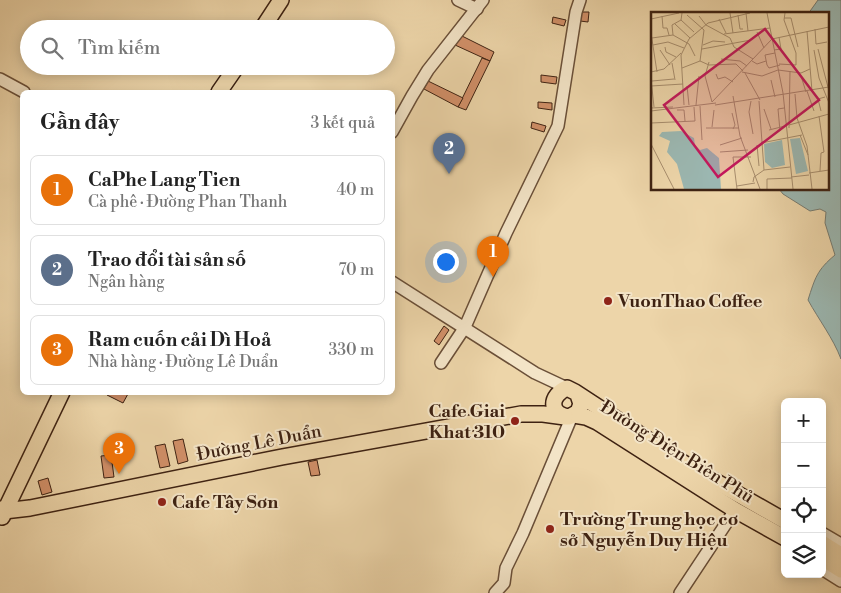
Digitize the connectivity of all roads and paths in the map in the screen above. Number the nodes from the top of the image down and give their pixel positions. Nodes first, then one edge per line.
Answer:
1 (281, 0) edge
2 (458, 0) edge
3 (580, 0) edge
4 (480, 4) edge
5 (268, 20) edge
6 (231, 75) edge
7 (0, 79) edge
8 (20, 90) edge
9 (220, 90) edge
10 (395, 127) edge
11 (395, 284) edge
12 (465, 327) junction
13 (441, 363) dead end
14 (564, 394) junction
15 (60, 395) edge
16 (525, 414) junction
17 (570, 416) junction
18 (735, 510) junction
19 (1, 513) edge
20 (781, 519) edge
21 (826, 535) edge
22 (781, 536) edge
23 (841, 544) edge
24 (826, 546) edge
25 (841, 556) edge
26 (826, 561) edge
27 (841, 570) edge
28 (826, 572) edge
29 (841, 582) edge
30 (495, 593) edge
31 (680, 593) edge

1 - 5 main road
2 - 4 street
3 - 12 street
4 - 10 street
6 - 9 main road
7 - 8 street
11 - 12 street
12 - 13 street
12 - 14 street
14 - 16 main road, Đường Lê Duẩn
14 - 17 main road
14 - 17 main road
14 - 20 main road, Đường Điện Biên Phủ
15 - 19 main road
16 - 17 main road, Đường Lê Duẩn
16 - 19 main road, Đường Lê Duẩn
17 - 18 main road, Đường Điện Biên Phủ
17 - 30 street
18 - 22 main road, Đường Điện Biên Phủ
18 - 31 street
21 - 23 street
24 - 25 main road
26 - 27 main road
28 - 29 street

